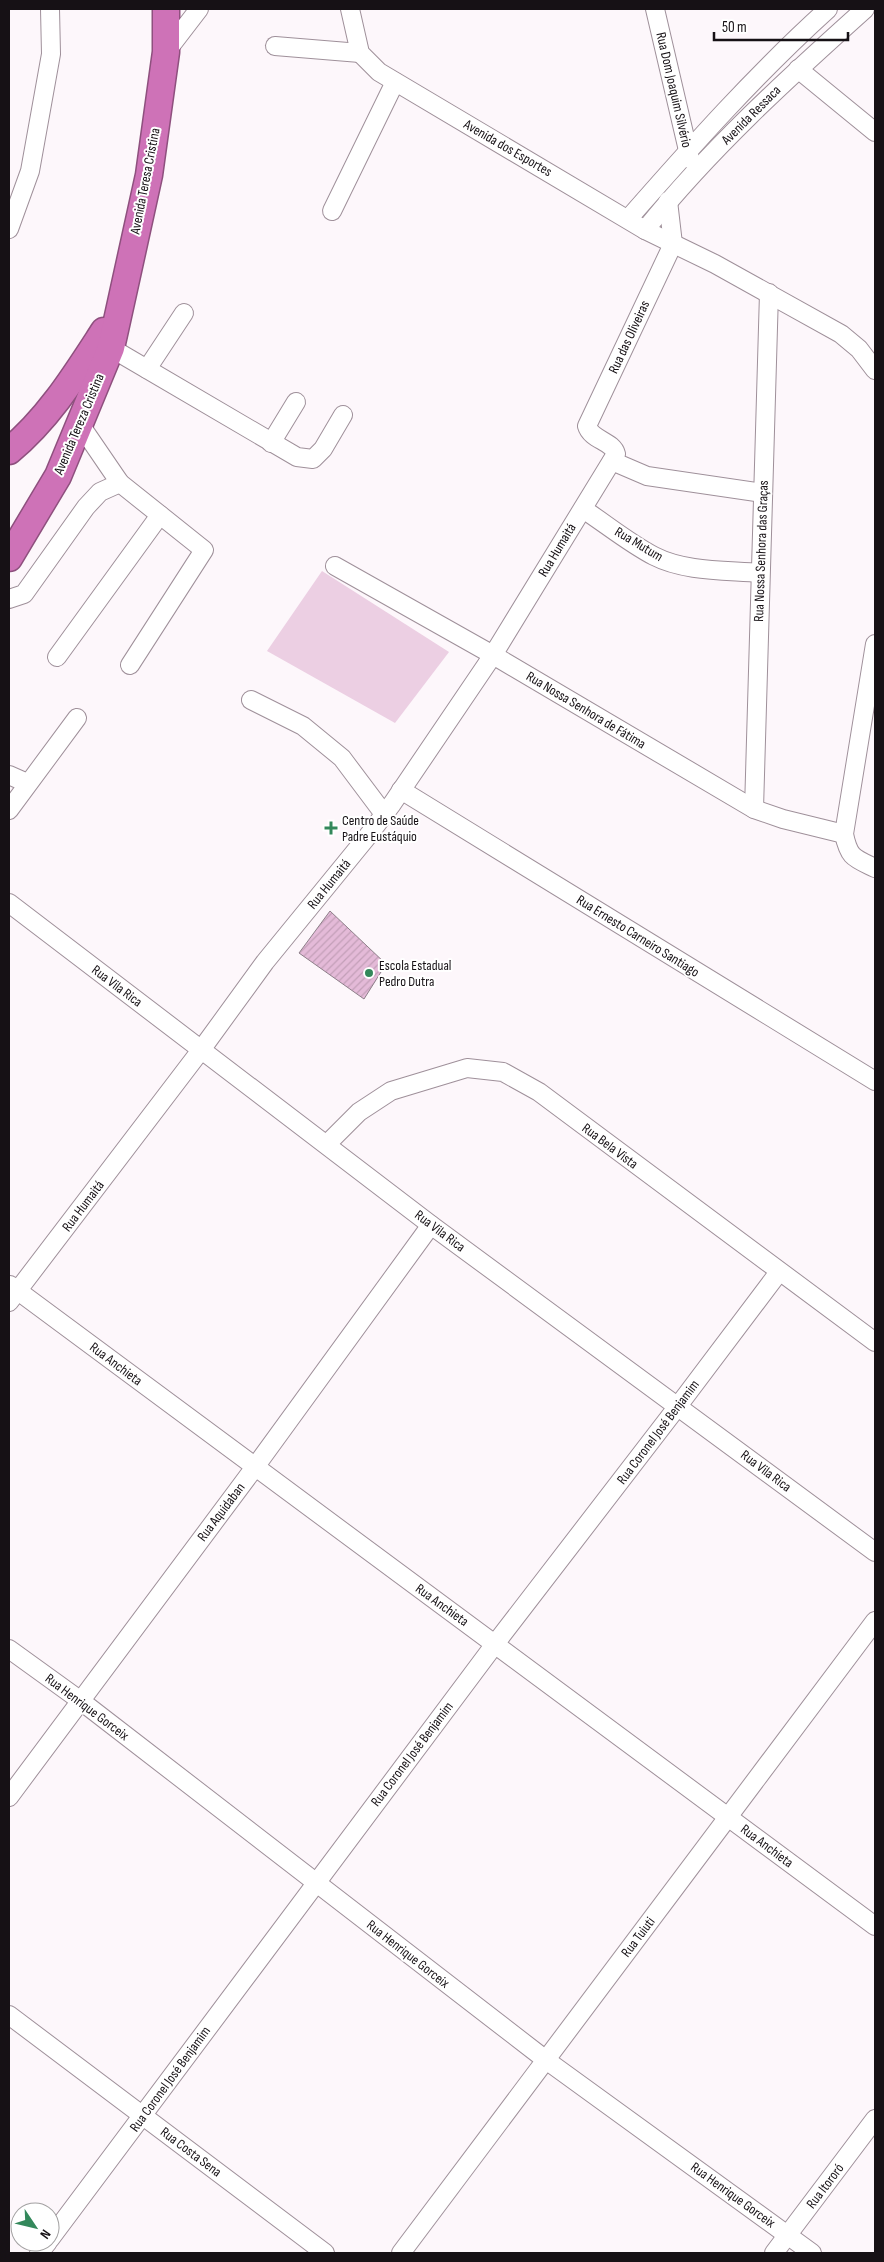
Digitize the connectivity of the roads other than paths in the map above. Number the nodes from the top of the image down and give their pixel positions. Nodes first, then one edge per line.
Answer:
1 (50, 9) edge
2 (166, 9) edge
3 (199, 9) edge
4 (350, 9) edge
5 (655, 9) edge
6 (828, 9) edge
7 (865, 9) edge
8 (275, 46) dead end
9 (358, 46) junction
10 (166, 52) junction
11 (798, 69) junction
12 (395, 82) junction
13 (875, 132) edge
14 (687, 150) junction
15 (695, 171) junction
16 (668, 201) junction
17 (332, 211) dead end
18 (628, 219) junction
19 (9, 229) edge
20 (645, 230) junction
21 (673, 244) junction
22 (769, 293) junction
23 (118, 310) junction
24 (184, 313) dead end
25 (110, 348) junction
26 (147, 369) junction
27 (875, 370) edge
28 (296, 402) dead end
29 (343, 415) dead end
30 (79, 422) junction
31 (271, 443) junction
32 (9, 451) edge
33 (612, 461) junction
34 (120, 483) junction
35 (763, 493) junction
36 (583, 509) junction
37 (160, 515) junction
38 (9, 558) edge
39 (335, 566) dead end
40 (760, 573) junction
41 (9, 599) edge
42 (875, 651) edge
43 (494, 655) junction
44 (57, 657) dead end
45 (130, 666) dead end
46 (251, 700) dead end
47 (76, 718) dead end
48 (9, 775) edge
49 (27, 783) junction
50 (401, 790) junction
51 (754, 809) junction
52 (9, 810) edge
53 (384, 814) junction
54 (844, 834) junction
55 (875, 868) edge
56 (9, 903) edge
57 (202, 1050) junction
58 (875, 1082) edge
59 (327, 1144) junction
60 (431, 1225) junction
61 (779, 1272) junction
62 (12, 1292) edge
63 (875, 1342) edge
64 (678, 1406) junction
65 (254, 1467) junction
66 (875, 1552) edge
67 (875, 1621) edge
68 (495, 1644) junction
69 (9, 1649) edge
70 (80, 1702) junction
71 (9, 1797) edge
72 (728, 1817) junction
73 (315, 1882) junction
74 (875, 1926) edge
75 (9, 2014) edge
76 (546, 2060) junction
77 (143, 2116) junction
78 (875, 2120) edge
79 (60, 2226) edge
80 (788, 2235) junction
81 (325, 2253) edge
82 (401, 2253) edge
83 (774, 2253) edge
84 (812, 2253) edge

1 - 19 street
2 - 10 highway
3 - 10 street
4 - 9 street
5 - 14 street, Rua Dom Joaquim Silvério
6 - 14 street, Avenida Ressaca
7 - 11 street, Avenida Ressaca
8 - 9 street
9 - 12 street, Avenida dos Esportes
10 - 23 highway, Avenida Teresa Cristina
11 - 13 street
11 - 15 street, Avenida Ressaca
12 - 17 street
12 - 18 street, Avenida dos Esportes
14 - 15 street, Rua Dom Joaquim Silvério
14 - 18 street, Avenida Ressaca
15 - 16 street, Avenida Ressaca
16 - 20 street, Avenida Ressaca
16 - 21 street
18 - 20 street, Avenida dos Esportes
20 - 21 street, Avenida dos Esportes
21 - 22 street, Avenida dos Esportes
21 - 33 street, Rua das Oliveiras
22 - 27 street, Avenida dos Esportes
22 - 35 street, Rua Nossa Senhora das Graças
23 - 25 highway, Avenida Tereza Cristina
23 - 32 highway
24 - 26 street
25 - 26 street
25 - 30 highway, Avenida Tereza Cristina
26 - 31 street
28 - 31 street
29 - 31 street
30 - 34 street
30 - 38 highway, Avenida Tereza Cristina
33 - 35 street
33 - 36 street, Rua Humaitá
34 - 37 street
34 - 41 street
35 - 40 street, Rua Nossa Senhora das Graças
36 - 40 street, Rua Mutum
36 - 43 street, Rua Humaitá
37 - 44 street
37 - 45 street
39 - 43 street, Rua Nossa Senhora de Fátima
40 - 51 street, Rua Nossa Senhora das Graças
42 - 54 street
43 - 50 street, Rua Humaitá
43 - 51 street, Rua Nossa Senhora de Fátima
46 - 53 street
47 - 49 street
48 - 49 street
49 - 52 street
50 - 53 street, Rua Humaitá
50 - 58 street, Rua Ernesto Carneiro Santiago
51 - 54 street, Rua Nossa Senhora de Fátima
53 - 57 street, Rua Humaitá
54 - 55 street
56 - 57 street, Rua Vila Rica
57 - 59 street, Rua Vila Rica
57 - 62 street, Rua Humaitá
59 - 60 street, Rua Vila Rica
59 - 61 street, Rua Bela Vista
60 - 64 street, Rua Vila Rica
60 - 65 street, Rua Aquidaban
61 - 63 street, Rua Bela Vista
61 - 64 street, Rua Coronel José Benjamim
62 - 65 street, Rua Anchieta
64 - 66 street, Rua Vila Rica
64 - 68 street, Rua Coronel José Benjamim
65 - 68 street, Rua Anchieta
65 - 70 street, Rua Aquidaban
67 - 72 street, Rua Tuiuti
68 - 72 street, Rua Anchieta
68 - 73 street, Rua Coronel José Benjamim
69 - 70 street, Rua Henrique Gorceix
70 - 71 street, Rua Aquidaban
70 - 73 street, Rua Henrique Gorceix
72 - 74 street, Rua Anchieta
72 - 76 street, Rua Tuiuti
73 - 76 street, Rua Henrique Gorceix
73 - 77 street, Rua Coronel José Benjamim
75 - 77 street, Rua Costa Sena
76 - 80 street, Rua Henrique Gorceix
76 - 82 street, Rua Tuiuti
77 - 79 street, Rua Coronel José Benjamim
77 - 81 street, Rua Costa Sena
78 - 80 street, Rua Itororó
80 - 83 street, Rua Itororó
80 - 84 street, Rua Henrique Gorceix

